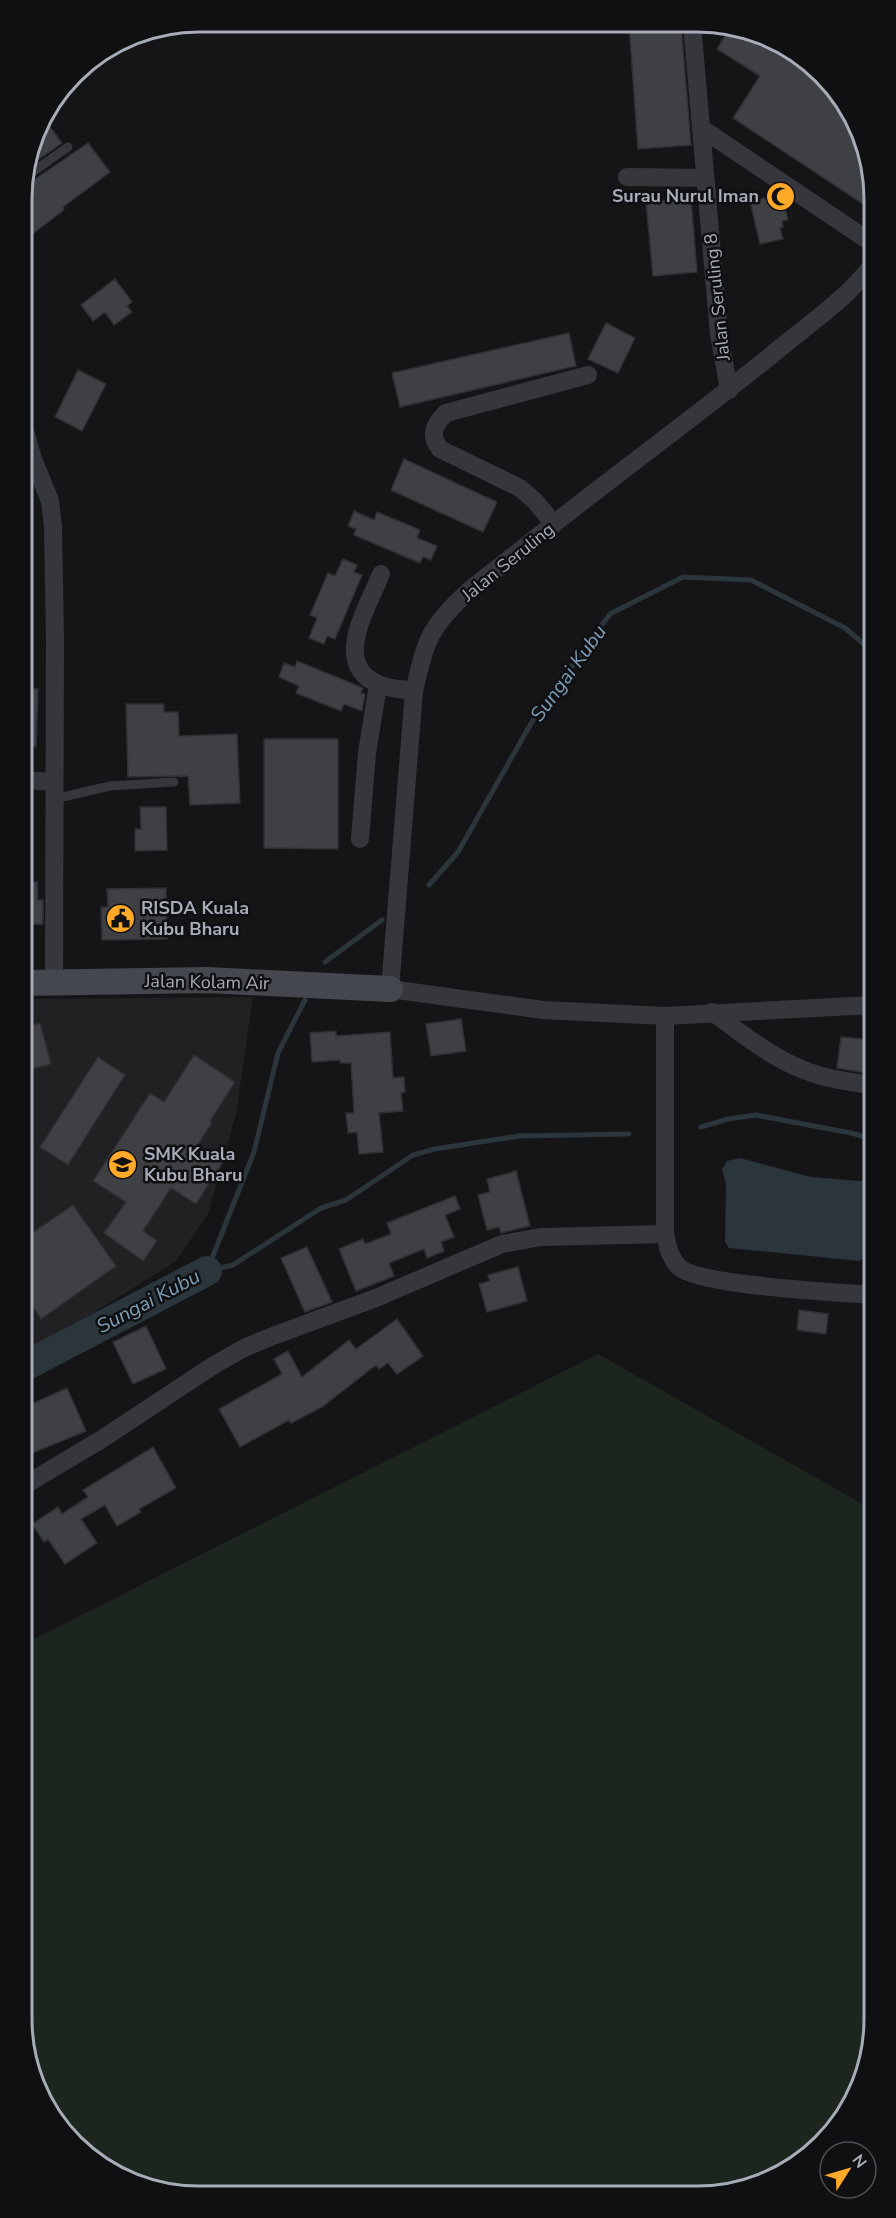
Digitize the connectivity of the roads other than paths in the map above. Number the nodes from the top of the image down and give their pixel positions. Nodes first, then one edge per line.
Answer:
1 (694, 31) edge
2 (701, 128) junction
3 (68, 147) dead end
4 (34, 171) edge
5 (627, 177) dead end
6 (705, 178) junction
7 (864, 238) edge
8 (864, 274) edge
9 (588, 375) dead end
10 (729, 390) junction
11 (32, 469) edge
12 (554, 524) junction
13 (381, 574) dead end
14 (378, 684) junction
15 (414, 691) junction
16 (174, 782) dead end
17 (32, 783) edge
18 (54, 790) junction
19 (360, 839) dead end
20 (54, 982) junction
21 (32, 983) edge
22 (390, 989) junction
23 (864, 1005) edge
24 (711, 1012) junction
25 (664, 1016) junction
26 (864, 1084) edge
27 (665, 1234) junction
28 (864, 1294) edge
29 (31, 1481) edge

1 - 2 street, Jalan Seruling 8
2 - 6 street, Jalan Seruling 8
2 - 7 street
3 - 4 lane
5 - 6 street
6 - 10 street, Jalan Seruling 8
8 - 10 street, Jalan Seruling
9 - 12 street
10 - 12 street, Jalan Seruling
11 - 18 street
12 - 15 street, Jalan Seruling
13 - 14 street
14 - 15 street
14 - 19 street
15 - 22 street, Jalan Seruling
16 - 18 lane
17 - 18 street
18 - 20 street
20 - 21 street, Jalan Kolam Air
20 - 22 street, Jalan Kolam Air
22 - 25 street
23 - 24 street
24 - 25 street
24 - 26 street
25 - 27 street
27 - 28 street
27 - 29 street

